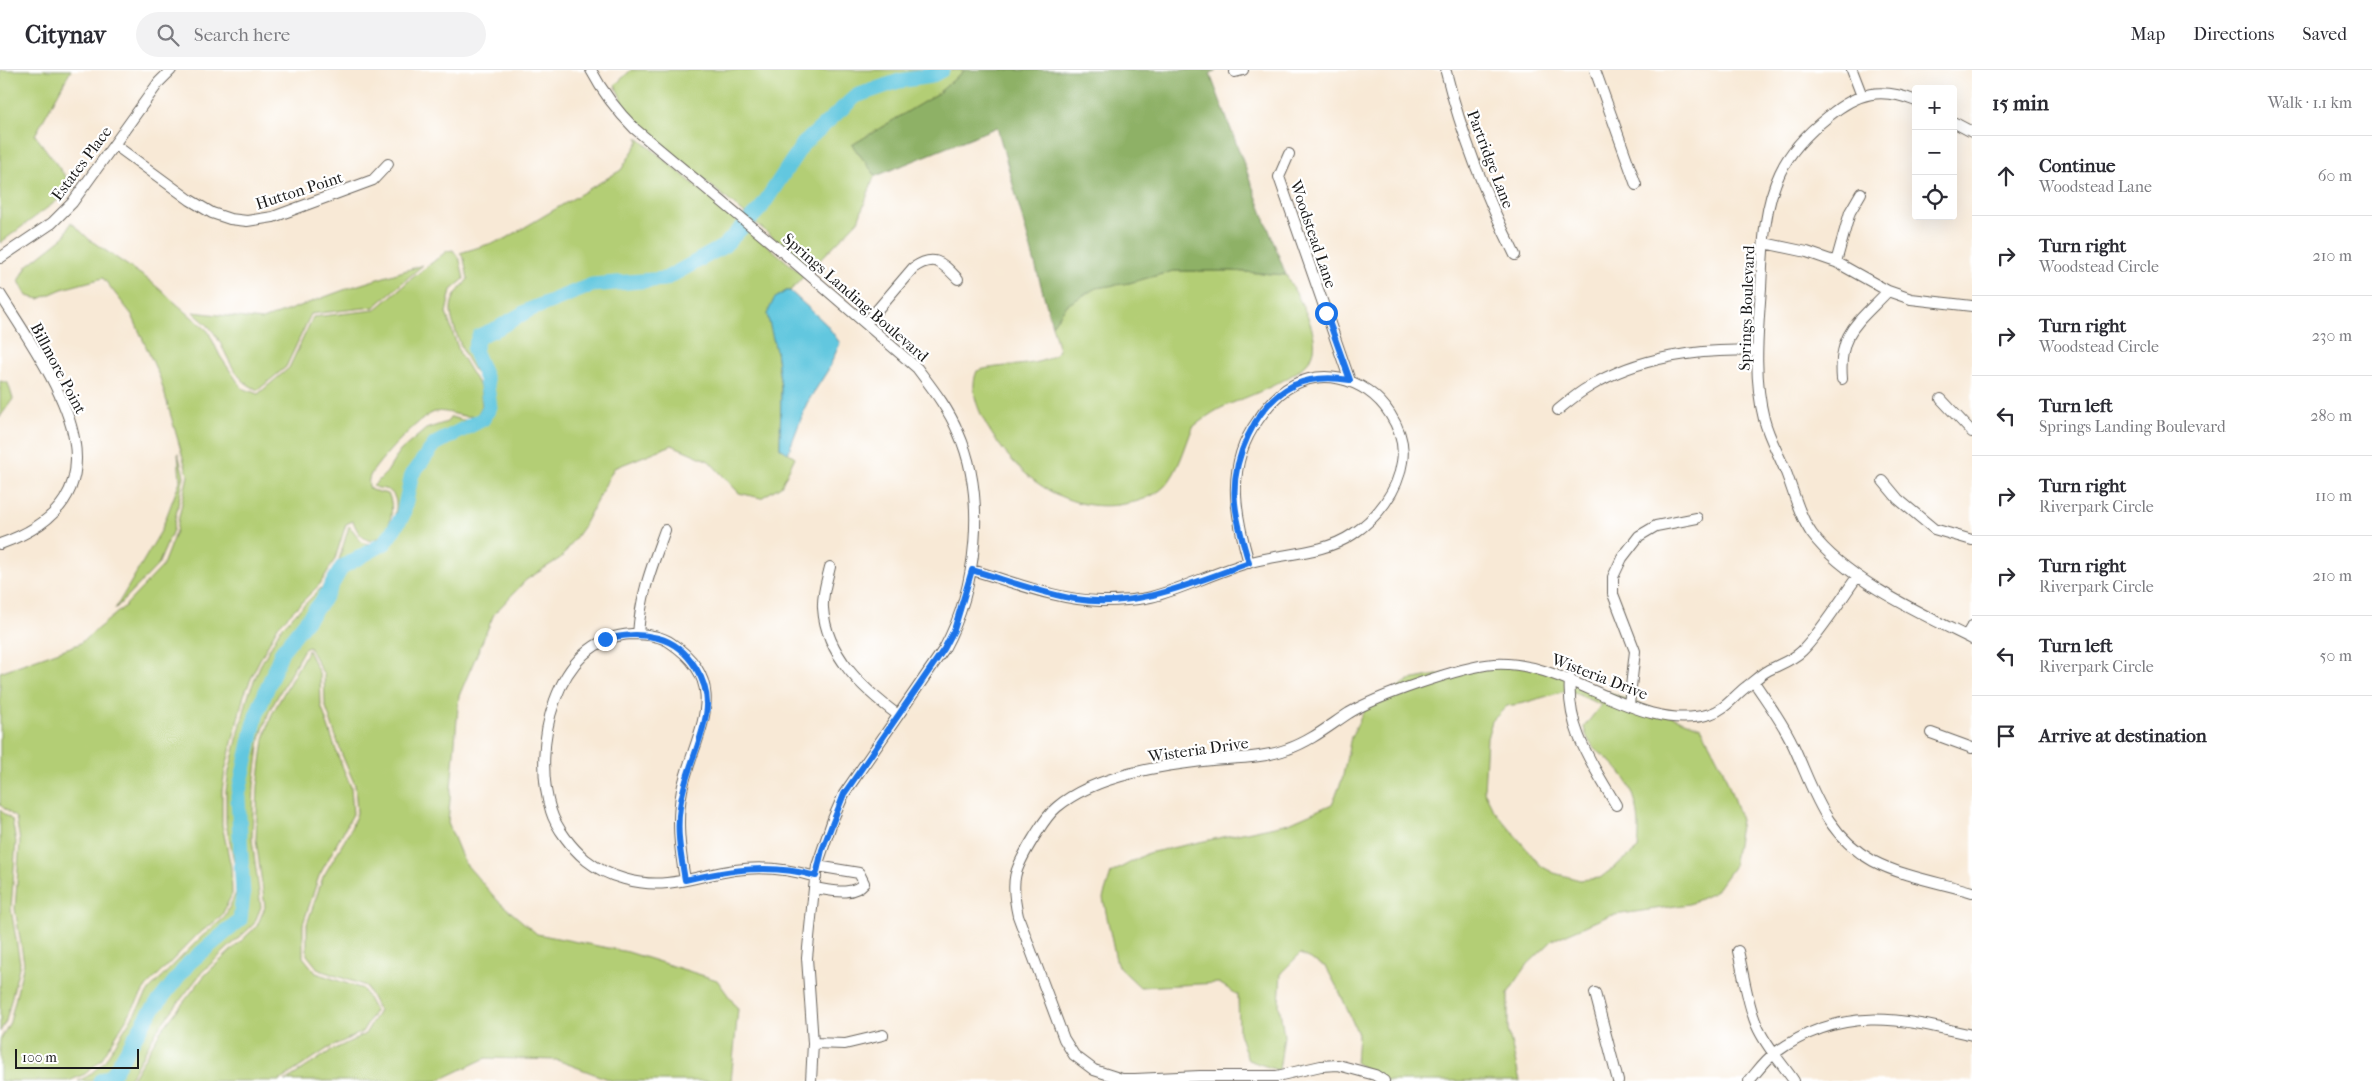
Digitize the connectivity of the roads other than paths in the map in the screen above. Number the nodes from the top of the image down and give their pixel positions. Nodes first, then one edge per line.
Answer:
1 (171, 70) edge
2 (591, 70) edge
3 (1457, 70) edge
4 (1595, 70) edge
5 (1852, 70) edge
6 (1443, 71) edge
7 (1862, 96) junction
8 (1912, 99) edge
9 (1957, 124) edge
10 (1972, 132) edge
11 (115, 145) junction
12 (1289, 154) dead end
13 (388, 164) dead end
14 (1636, 185) dead end
15 (1861, 193) dead end
16 (1764, 243) junction
17 (1515, 255) dead end
18 (0, 258) edge
19 (1836, 262) junction
20 (958, 279) dead end
21 (1888, 291) junction
22 (0, 294) edge
23 (1972, 306) edge
24 (866, 323) junction
25 (1757, 352) junction
26 (1842, 379) dead end
27 (1350, 380) junction
28 (1941, 399) dead end
29 (1558, 410) dead end
30 (1972, 432) edge
31 (1883, 481) dead end
32 (1697, 518) dead end
33 (665, 530) dead end
34 (1972, 540) edge
35 (0, 544) edge
36 (1249, 563) junction
37 (830, 566) dead end
38 (972, 570) junction
39 (1857, 577) junction
40 (1972, 626) edge
41 (638, 634) junction
42 (1969, 637) edge
43 (1570, 679) junction
44 (1754, 682) junction
45 (1629, 705) junction
46 (898, 715) junction
47 (1931, 733) dead end
48 (1972, 748) edge
49 (1616, 805) dead end
50 (816, 872) junction
51 (685, 880) junction
52 (814, 888) junction
53 (1972, 892) edge
54 (1738, 952) dead end
55 (1595, 993) dead end
56 (883, 1035) dead end
57 (1972, 1035) edge
58 (813, 1043) junction
59 (1773, 1054) junction
60 (811, 1081) edge
61 (1384, 1081) edge
62 (1618, 1081) edge
63 (1749, 1081) edge
64 (1794, 1081) edge

1 - 11 street, Estates Place
2 - 24 street, Springs Landing Boulevard
3 - 6 street
4 - 14 street
5 - 7 street
6 - 17 street, Partridge Lane
7 - 8 street, Springs Boulevard
7 - 16 street, Springs Boulevard
9 - 10 street
11 - 13 street, Hutton Point
11 - 18 street, Estates Place
12 - 27 street, Woodstead Lane
15 - 19 street
16 - 19 street
16 - 25 street, Springs Boulevard
19 - 21 street
20 - 24 street
21 - 23 street
21 - 26 street
22 - 35 street, Billmore Point
24 - 38 street, Springs Landing Boulevard
25 - 29 street
25 - 39 street, Springs Boulevard
27 - 36 street
27 - 36 street
28 - 30 street
31 - 34 street
32 - 45 street
33 - 41 street
36 - 38 street
37 - 46 street
38 - 46 street, Springs Landing Boulevard
39 - 42 street, Springs Boulevard
39 - 44 street, Wisteria Drive
40 - 42 street
41 - 51 street
41 - 51 street
43 - 45 street, Wisteria Drive
43 - 49 street
43 - 61 street, Wisteria Drive
44 - 45 street, Wisteria Drive
44 - 53 street
46 - 50 street, Springs Landing Boulevard
47 - 48 street
50 - 51 street
50 - 52 street, Springs Landing Boulevard
50 - 52 street
52 - 58 street, Springs Landing Boulevard
54 - 59 street
55 - 62 street
56 - 58 street
57 - 59 street
58 - 60 street, Springs Landing Boulevard
59 - 63 street
59 - 64 street

